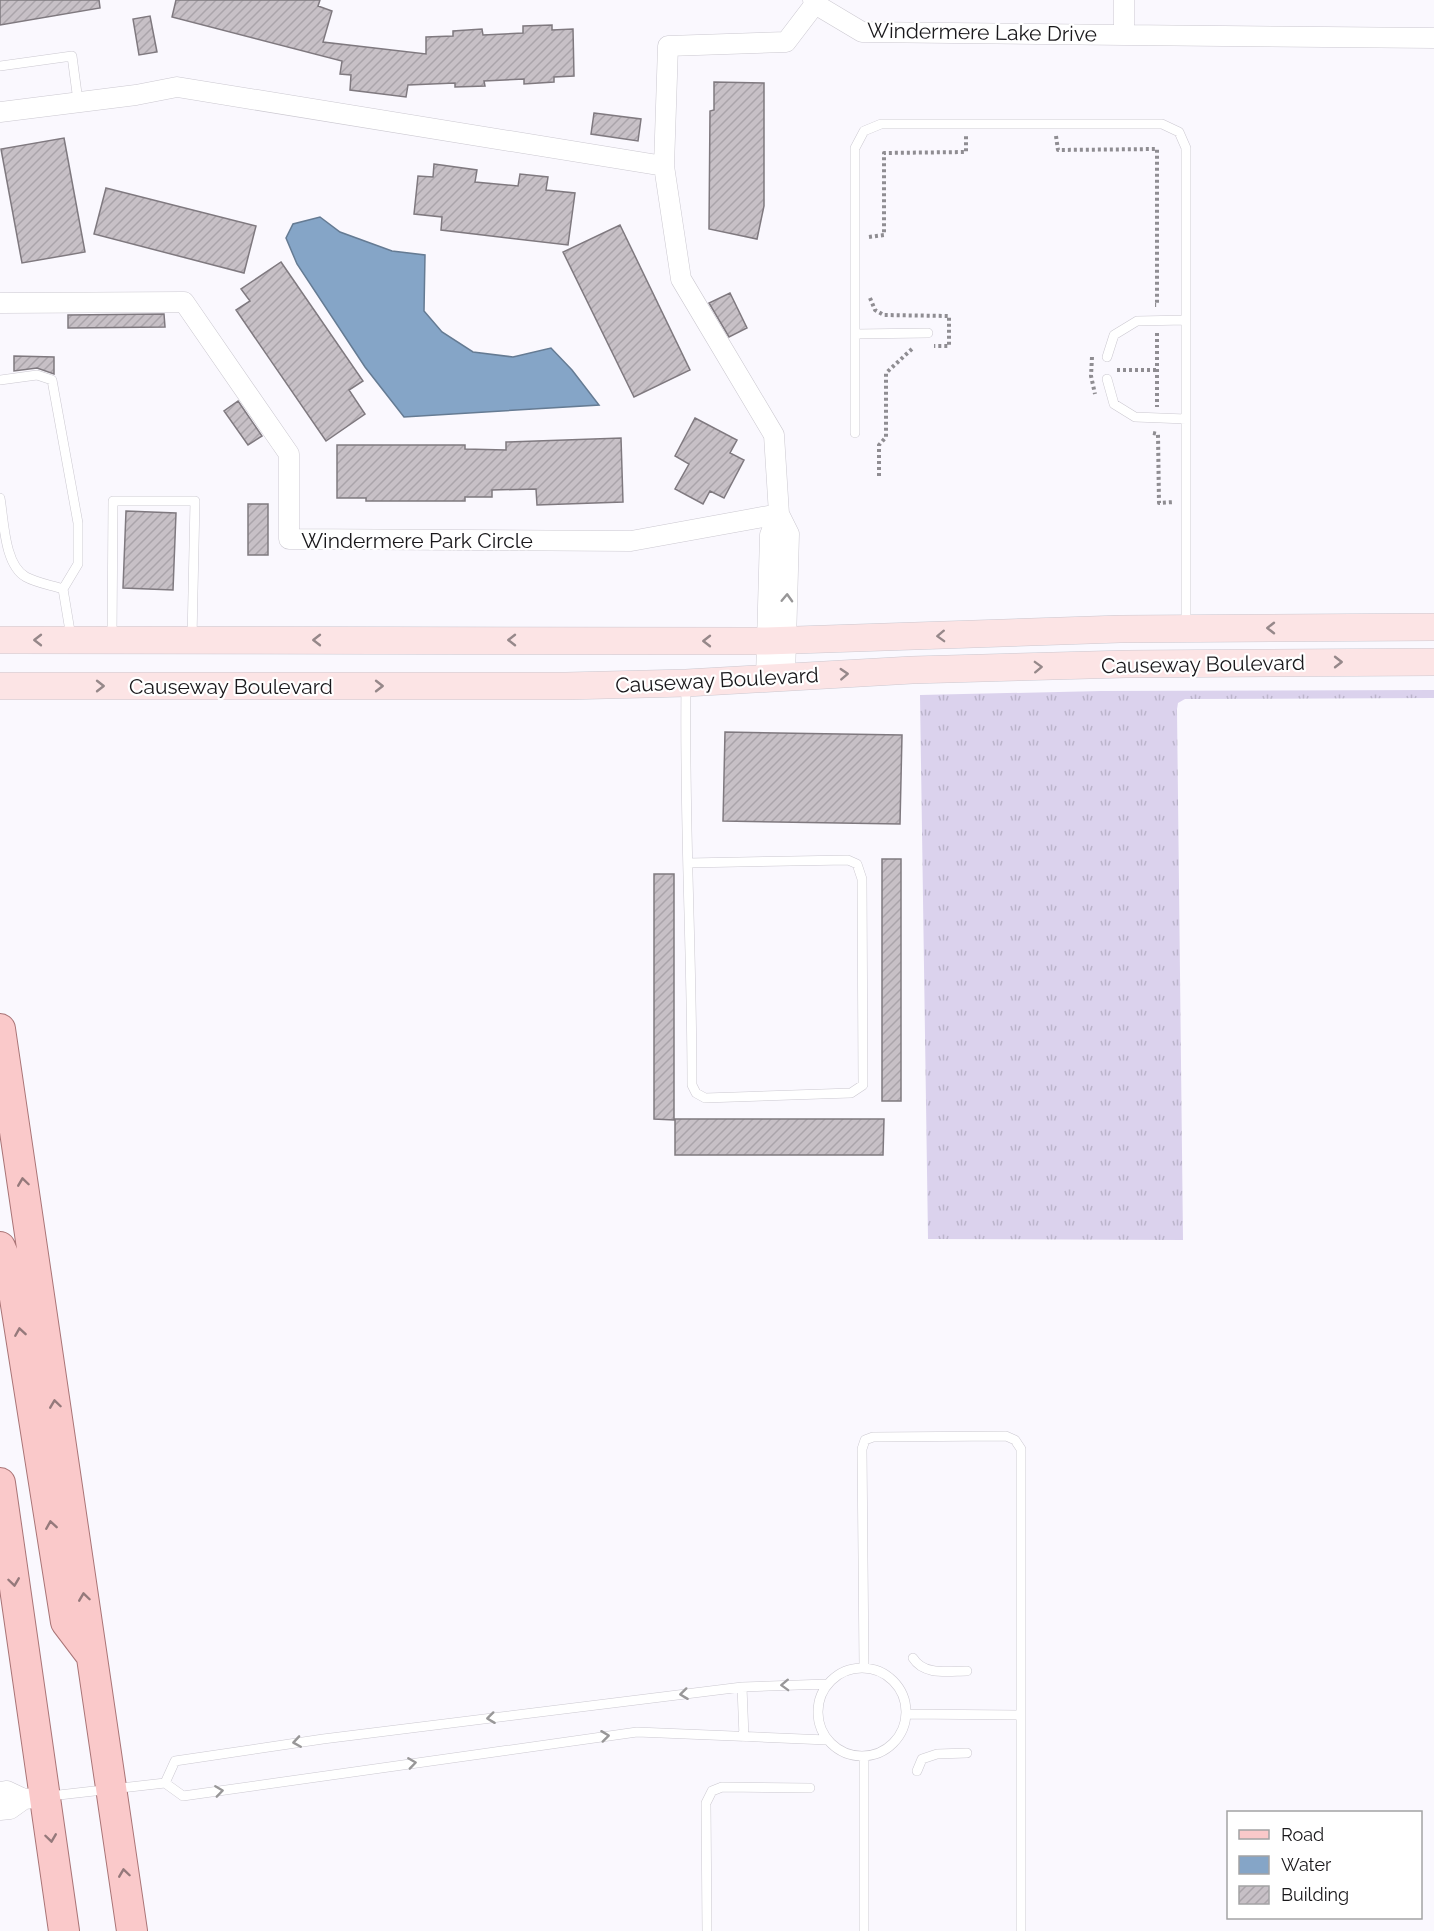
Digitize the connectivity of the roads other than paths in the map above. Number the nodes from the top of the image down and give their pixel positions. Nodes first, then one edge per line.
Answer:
1 (1124, 0) edge
2 (814, 2) edge
3 (1124, 35) junction
4 (1434, 38) edge
5 (0, 66) edge
6 (78, 101) junction
7 (0, 112) edge
8 (664, 166) junction
9 (0, 303) edge
10 (1186, 321) junction
11 (855, 333) junction
12 (928, 333) dead end
13 (1107, 357) dead end
14 (1107, 379) dead end
15 (0, 380) edge
16 (1186, 419) junction
17 (855, 433) dead end
18 (0, 498) edge
19 (779, 514) junction
20 (63, 590) junction
21 (1434, 627) edge
22 (1186, 628) junction
23 (0, 640) edge
24 (71, 640) junction
25 (112, 640) junction
26 (192, 640) junction
27 (775, 640) junction
28 (1434, 662) edge
29 (775, 678) junction
30 (686, 683) junction
31 (0, 686) edge
32 (688, 863) junction
33 (0, 1029) edge
34 (0, 1247) edge
35 (0, 1483) edge
36 (93, 1657) junction
37 (914, 1658) dead end
38 (864, 1667) junction
39 (967, 1671) dead end
40 (827, 1684) junction
41 (742, 1687) junction
42 (906, 1714) junction
43 (1021, 1715) junction
44 (744, 1737) junction
45 (827, 1740) junction
46 (967, 1754) dead end
47 (864, 1756) junction
48 (917, 1771) dead end
49 (165, 1783) junction
50 (810, 1788) dead end
51 (112, 1789) junction
52 (0, 1792) edge
53 (35, 1798) junction
54 (0, 1810) edge
55 (64, 1931) edge
56 (132, 1931) edge
57 (707, 1931) edge
58 (864, 1931) edge
59 (1021, 1931) edge

1 - 3 street, Windermere Lake Drive
2 - 3 street, Windermere Lake Drive
2 - 8 street
3 - 4 street, Windermere Lake Drive
5 - 6 lane
6 - 7 street
6 - 8 street
8 - 19 street
9 - 19 street, Windermere Park Circle
10 - 11 lane
10 - 13 lane
10 - 16 lane
11 - 12 lane
11 - 17 lane
14 - 16 lane
15 - 20 lane
16 - 22 lane
18 - 20 lane
19 - 27 street
20 - 24 lane
21 -> 22 main road, Causeway Boulevard
22 -> 27 main road, Causeway Boulevard
24 -> 23 main road, Causeway Boulevard
24 - 25 main road, Causeway Boulevard
25 - 26 main road, Causeway Boulevard
25 - 26 lane
27 -> 26 main road, Causeway Boulevard
27 - 29 street
29 -> 28 main road, Causeway Boulevard
29 - 30 main road, Causeway Boulevard
31 -> 30 main road, Causeway Boulevard
30 - 32 lane
32 - 32 lane
36 -> 33 main road
36 -> 34 main road
35 -> 53 main road
36 - 51 main road
37 - 39 lane
38 - 40 lane
38 - 42 lane
38 - 43 lane
40 -> 41 lane
40 - 45 lane
41 - 44 lane
41 -> 49 lane
42 - 43 lane
42 - 47 lane
43 - 59 lane
44 - 45 lane
49 -> 44 lane
45 - 47 lane
46 - 48 lane
47 - 58 lane
49 - 51 lane
50 - 57 lane
51 - 53 lane
56 -> 51 main road
52 - 53 street
53 - 54 street
53 -> 55 main road

